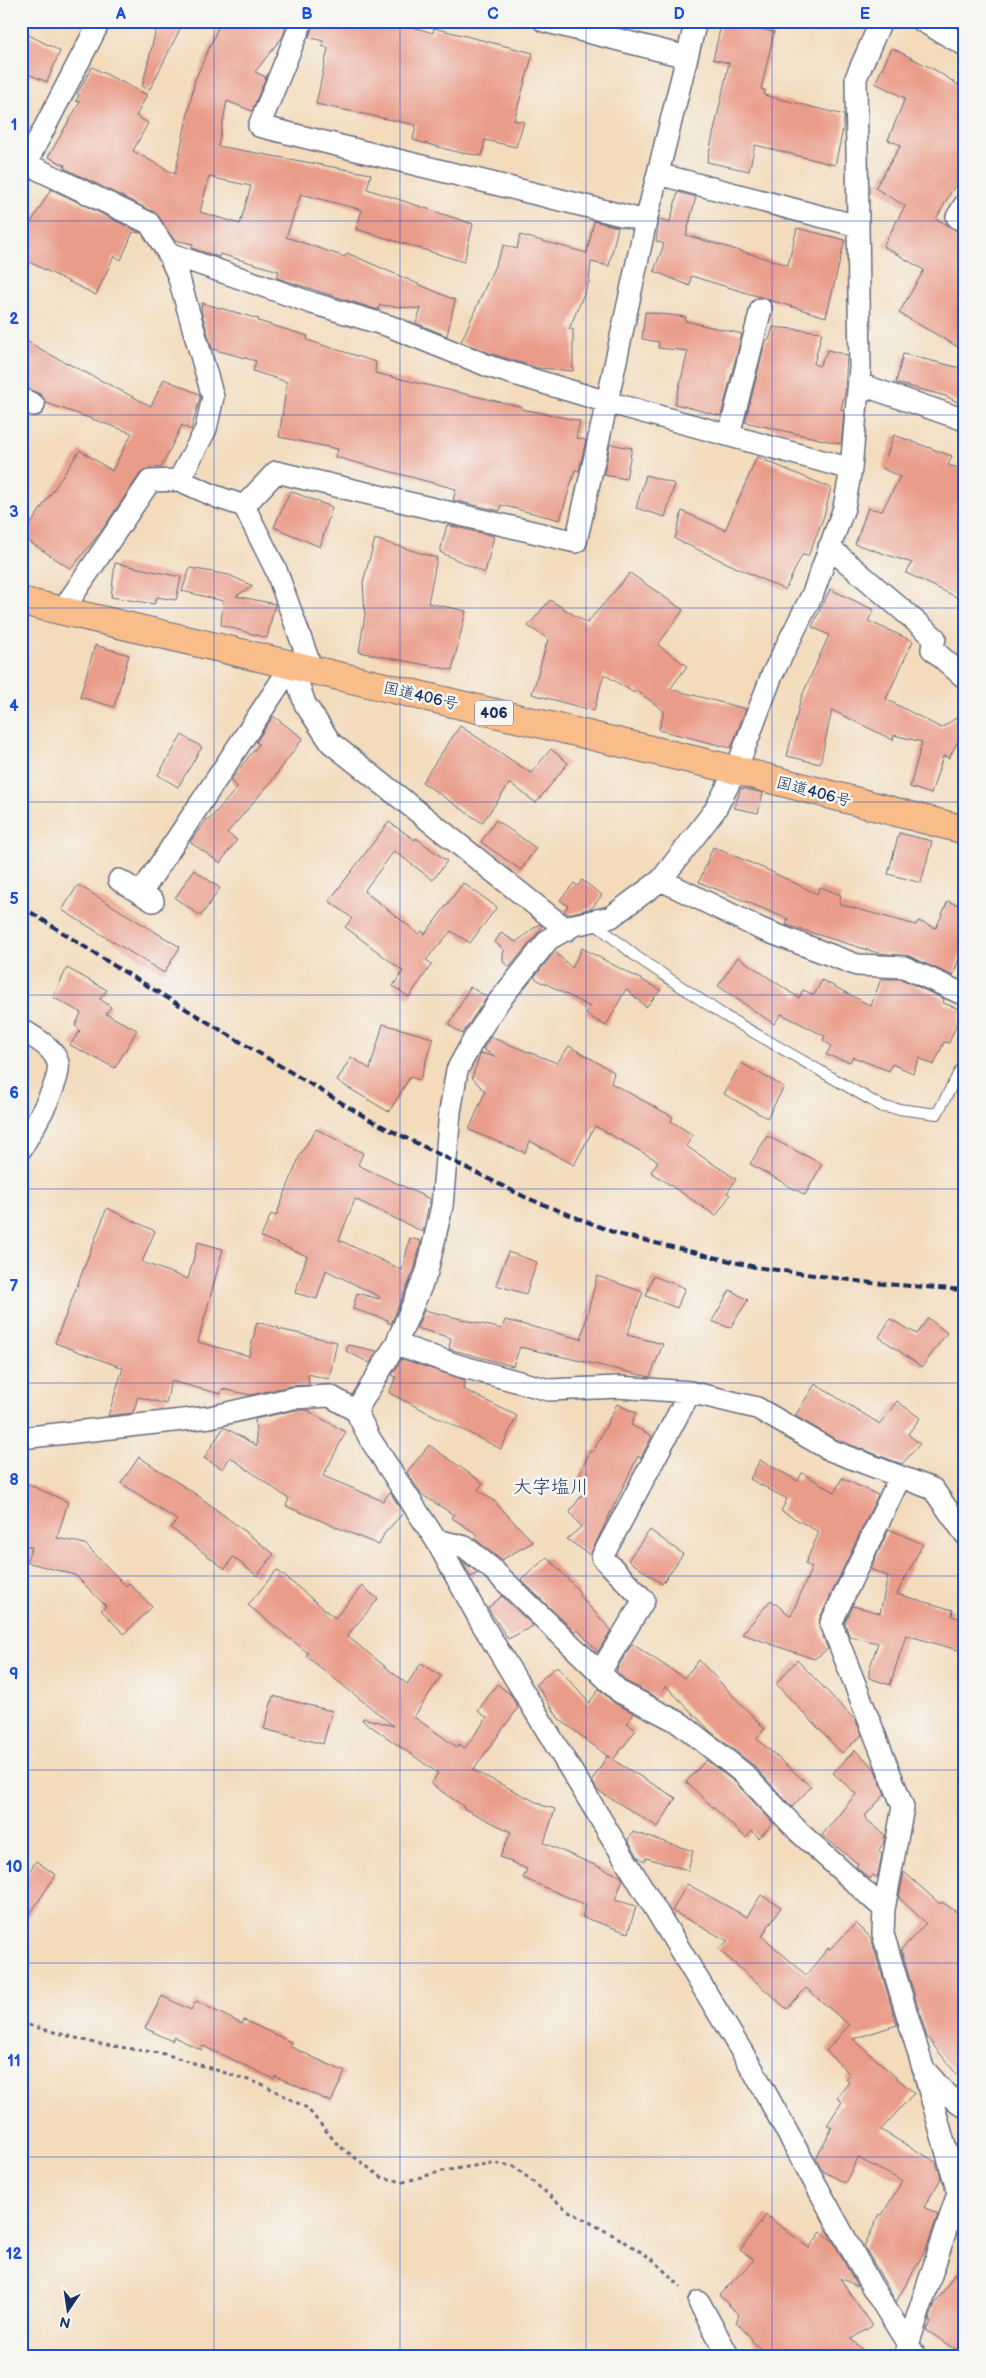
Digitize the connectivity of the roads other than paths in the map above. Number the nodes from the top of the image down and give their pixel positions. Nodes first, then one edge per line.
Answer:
1 (100, 21) edge
2 (302, 21) edge
3 (544, 21) edge
4 (696, 21) edge
5 (881, 21) edge
6 (922, 21) edge
7 (965, 46) edge
8 (687, 57) junction
9 (26, 155) edge
10 (658, 174) junction
11 (965, 204) edge
12 (646, 221) junction
13 (965, 222) edge
14 (858, 226) junction
15 (168, 253) junction
16 (761, 309) dead end
17 (859, 384) junction
18 (607, 402) junction
19 (965, 420) edge
20 (729, 435) junction
21 (851, 469) junction
22 (179, 480) junction
23 (244, 506) junction
24 (829, 547) junction
25 (21, 601) edge
26 (62, 611) junction
27 (302, 667) junction
28 (965, 678) edge
29 (736, 770) junction
30 (965, 830) edge
31 (119, 880) dead end
32 (661, 880) junction
33 (592, 921) junction
34 (566, 930) junction
35 (965, 995) edge
36 (21, 1029) edge
37 (965, 1061) edge
38 (21, 1149) edge
39 (396, 1344) junction
40 (690, 1392) junction
41 (356, 1411) junction
42 (21, 1438) edge
43 (900, 1477) junction
44 (965, 1534) edge
45 (436, 1540) junction
46 (600, 1672) junction
47 (884, 1909) junction
48 (923, 2068) junction
49 (965, 2107) edge
50 (699, 2302) road end
51 (910, 2354) edge
52 (729, 2357) edge

1 - 9 street
2 - 12 street
3 - 8 street
4 - 8 street
5 - 14 street
6 - 7 street
8 - 10 street
9 - 15 street
10 - 12 street
10 - 14 street
11 - 13 street
12 - 18 street
14 - 17 street
15 - 18 street
15 - 22 street
16 - 20 street
17 - 19 street
17 - 21 street
18 - 20 street
18 - 23 street
20 - 21 street
21 - 24 street
22 - 23 street
22 - 26 street
23 - 27 street
24 - 28 street
24 - 29 street
25 - 26 highway, 国道406号 / 406
26 - 27 highway, 国道406号 / 406
27 - 29 highway, 国道406号 / 406
27 - 31 street
27 - 34 street
29 - 30 highway, 国道406号 / 406
29 - 32 street
32 - 33 street
32 - 35 street
33 - 34 street
33 - 37 lane
34 - 39 street
36 - 38 street
39 - 40 street
39 - 41 street
40 - 43 street
40 - 46 street
41 - 42 street
41 - 45 street
43 - 44 street
43 - 47 street
45 - 46 street
45 - 51 street
46 - 47 street
47 - 48 street
48 - 49 street
48 - 51 street
50 - 52 street

